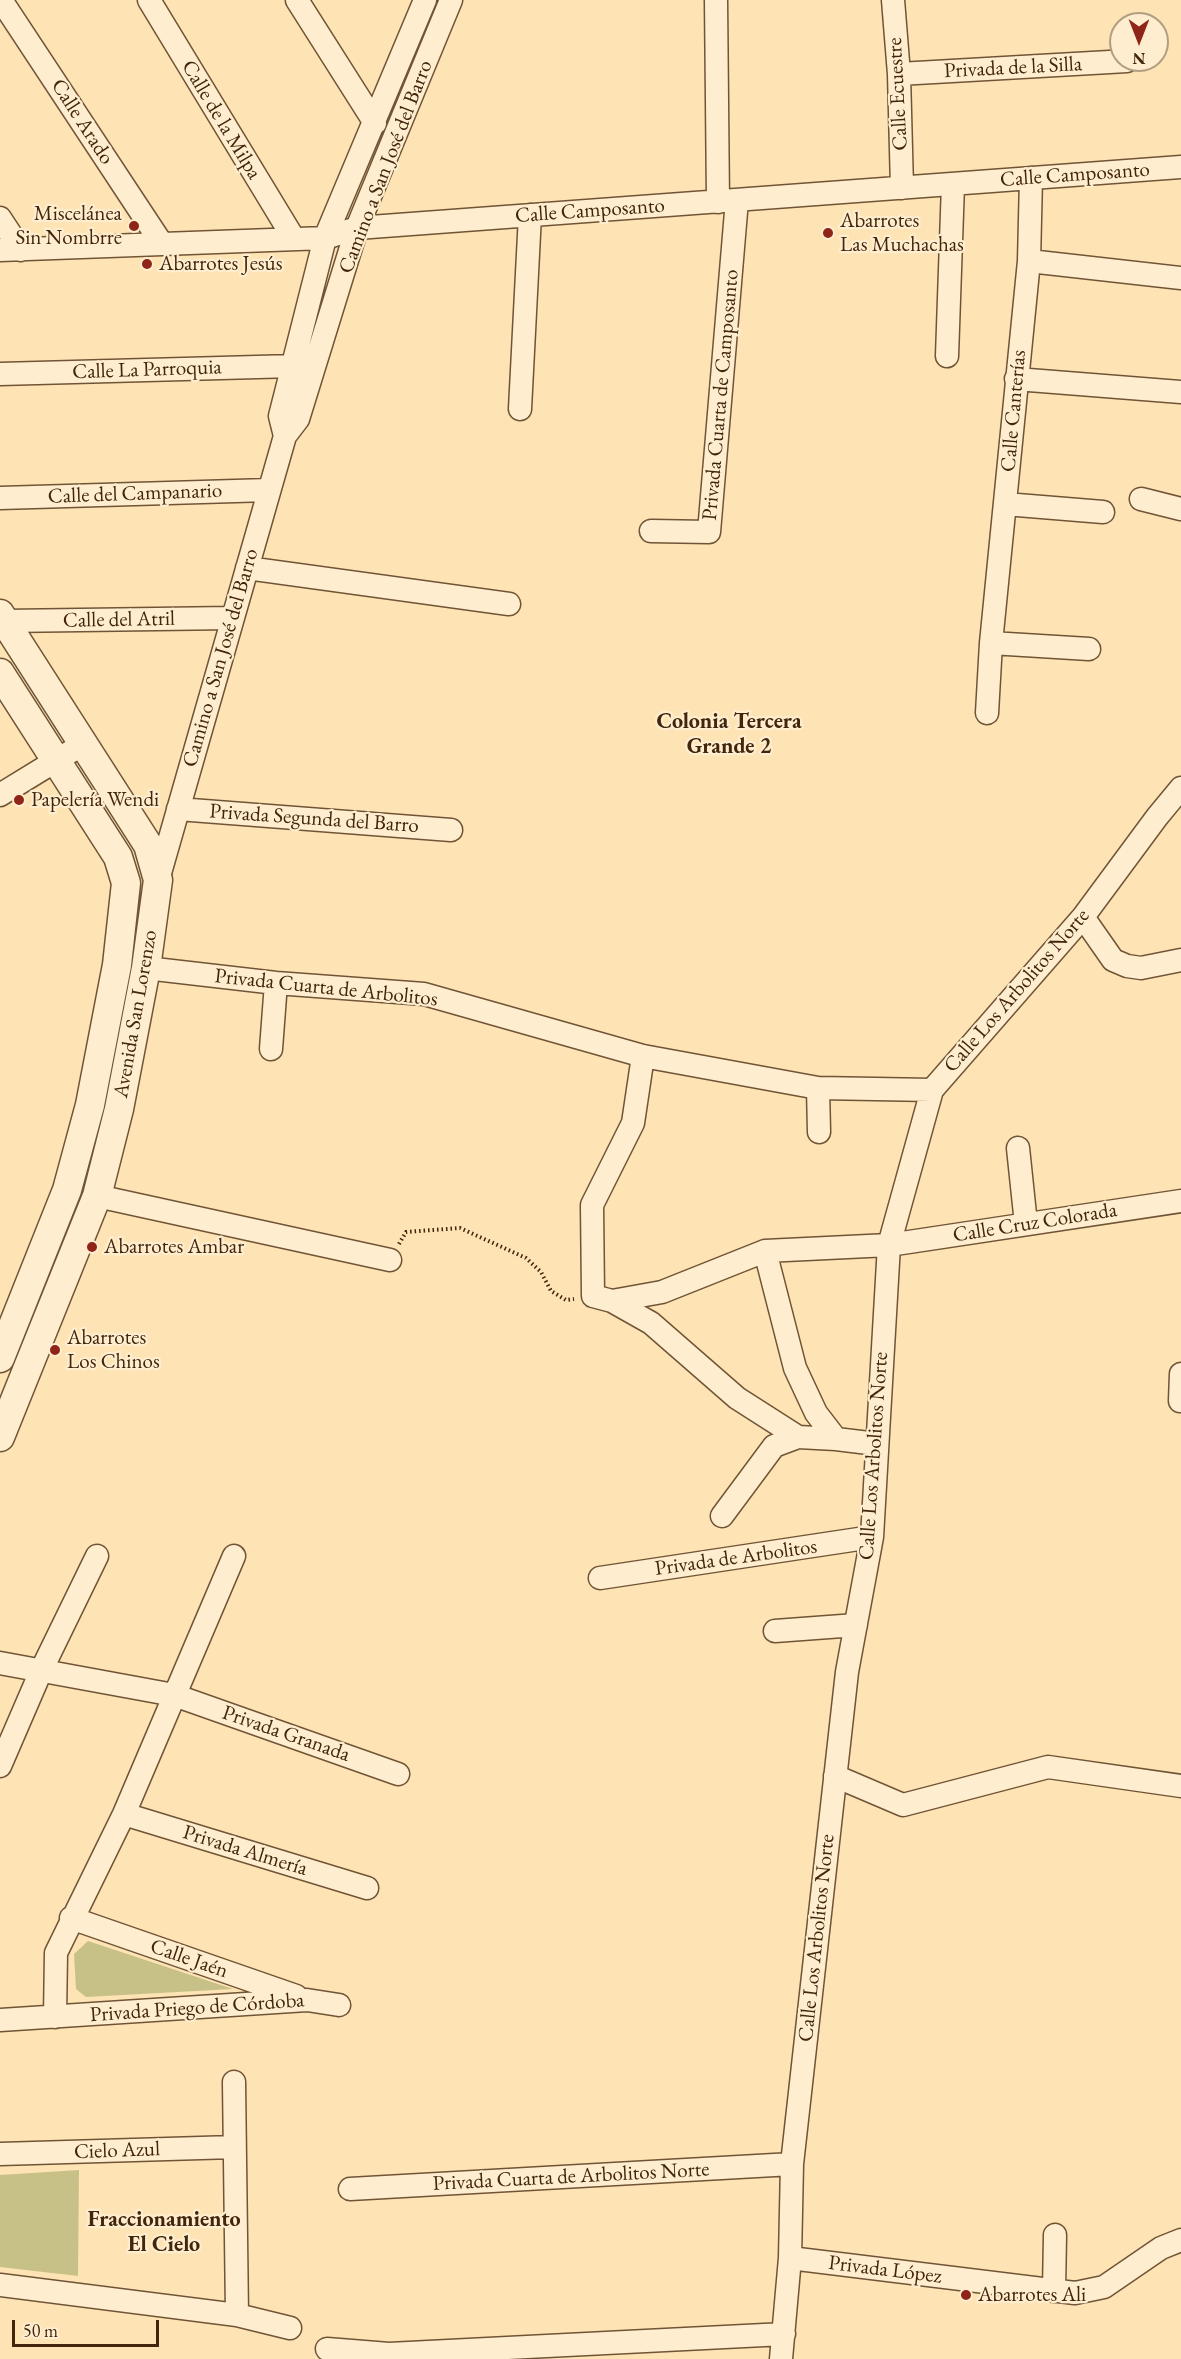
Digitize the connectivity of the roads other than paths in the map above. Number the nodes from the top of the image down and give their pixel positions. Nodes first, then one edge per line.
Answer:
1 (1, 0) edge
2 (149, 0) edge
3 (297, 0) edge
4 (425, 0) edge
5 (451, 0) edge
6 (716, 0) edge
7 (893, 0) edge
8 (1109, 62) edge
9 (899, 74) junction
10 (375, 123) junction
11 (1181, 167) edge
12 (1031, 178) junction
13 (953, 184) junction
14 (902, 188) junction
15 (727, 201) junction
16 (530, 215) junction
17 (0, 218) edge
18 (357, 228) junction
19 (325, 238) junction
20 (294, 239) junction
21 (162, 244) junction
22 (10, 250) edge
23 (1029, 261) junction
24 (1181, 278) edge
25 (947, 356) dead end
26 (294, 366) junction
27 (0, 374) edge
28 (1016, 379) junction
29 (1181, 392) edge
30 (520, 409) dead end
31 (285, 435) junction
32 (269, 490) junction
33 (0, 498) edge
34 (1141, 499) dead end
35 (1005, 504) junction
36 (1181, 510) edge
37 (1103, 512) dead end
38 (651, 531) dead end
39 (247, 568) junction
40 (509, 604) dead end
41 (2, 617) edge
42 (232, 618) junction
43 (991, 643) junction
44 (1089, 649) dead end
45 (0, 673) edge
46 (987, 712) dead end
47 (83, 744) junction
48 (56, 761) junction
49 (1181, 788) edge
50 (0, 795) edge
51 (178, 809) junction
52 (1181, 814) edge
53 (1157, 817) junction
54 (451, 830) dead end
55 (158, 880) junction
56 (126, 882) junction
57 (1083, 917) junction
58 (1181, 960) edge
59 (146, 968) junction
60 (276, 983) junction
61 (271, 1049) dead end
62 (643, 1056) junction
63 (818, 1088) junction
64 (932, 1090) junction
65 (819, 1132) dead end
66 (1018, 1148) dead end
67 (97, 1196) junction
68 (1181, 1201) edge
69 (1026, 1224) junction
70 (889, 1245) junction
71 (765, 1251) junction
72 (390, 1260) road end
73 (602, 1299) junction
74 (0, 1358) edge
75 (1181, 1374) edge
76 (1180, 1401) edge
77 (0, 1437) edge
78 (798, 1437) junction
79 (836, 1438) junction
80 (877, 1444) junction
81 (722, 1516) dead end
82 (872, 1537) junction
83 (97, 1556) dead end
84 (234, 1556) dead end
85 (600, 1578) dead end
86 (855, 1625) junction
87 (775, 1631) dead end
88 (0, 1663) edge
89 (41, 1671) junction
90 (174, 1695) junction
91 (0, 1766) edge
92 (398, 1774) dead end
93 (835, 1776) junction
94 (1181, 1786) edge
95 (124, 1814) junction
96 (367, 1888) dead end
97 (71, 1918) junction
98 (307, 2000) junction
99 (339, 2005) dead end
100 (55, 2017) junction
101 (0, 2020) edge
102 (234, 2082) dead end
103 (234, 2147) junction
104 (0, 2154) edge
105 (792, 2164) junction
106 (350, 2189) dead end
107 (1055, 2235) dead end
108 (1181, 2240) edge
109 (790, 2258) junction
110 (0, 2285) edge
111 (1054, 2291) junction
112 (237, 2315) junction
113 (290, 2328) dead end
114 (784, 2334) junction
115 (327, 2349) dead end
116 (781, 2359) edge

1 - 21 street, Calle Arado
2 - 20 street, Calle de la Milpa
3 - 10 street
4 - 10 street, Camino a San José del Barro
5 - 18 street, Camino a San José del Barro
6 - 15 street
7 - 9 street, Calle Ecuestre
8 - 9 street, Privada de la Silla
9 - 14 street, Calle Ecuestre
10 - 19 street, Camino a San José del Barro
11 - 12 street, Calle Camposanto
12 - 13 street, Calle Camposanto
12 - 23 street, Calle Canterías
13 - 14 street, Calle Camposanto
13 - 25 street
14 - 15 street, Calle Camposanto
15 - 16 street, Calle Camposanto
15 - 38 street, Privada Cuarta de Camposanto
16 - 18 street, Calle Camposanto
16 - 30 street
17 - 22 street
18 - 19 street, Calle Camposanto
18 - 31 street, Camino a San José del Barro
19 - 20 street, Calle Camposanto
19 - 26 street, Camino a San José del Barro
20 - 21 street, Calle Camposanto
21 - 22 street, Calle Camposanto
23 - 24 street
23 - 28 street, Calle Canterías
26 - 27 street, Calle La Parroquia
26 - 31 street, Camino a San José del Barro
28 - 29 street
28 - 35 street, Calle Canterías
31 - 32 street, Camino a San José del Barro
32 - 33 street, Calle del Campanario
32 - 39 street, Camino a San José del Barro
34 - 36 street
35 - 37 street
35 - 43 street, Calle Canterías
39 - 40 street
39 - 42 street, Camino a San José del Barro
41 - 42 street, Calle del Atril
41 - 47 street, Avenida San Lorenzo
42 - 51 street, Camino a San José del Barro
43 - 44 street
43 - 46 street, Calle Canterías
45 - 48 street, Avenida San Lorenzo
47 - 48 street
47 - 55 street, Avenida San Lorenzo
48 - 50 street
48 - 56 street, Avenida San Lorenzo
49 - 53 street, Calle Los Arbolitos Norte
51 - 54 street, Privada Segunda del Barro
51 - 55 street, Camino a San José del Barro
52 - 53 street
53 - 57 street, Calle Los Arbolitos Norte
55 - 56 street
55 - 59 street, Avenida San Lorenzo
56 - 74 street, Avenida San Lorenzo
57 - 58 street
57 - 64 street, Calle Los Arbolitos Norte
59 - 60 street, Privada Cuarta de Arbolitos
59 - 67 street, Avenida San Lorenzo
60 - 61 street
60 - 62 street, Privada Cuarta de Arbolitos
62 - 63 street, Privada Cuarta de Arbolitos
62 - 73 street
63 - 64 street, Privada Cuarta de Arbolitos
63 - 65 street
64 - 70 street, Calle Los Arbolitos Norte
66 - 69 street
67 - 72 street
67 - 77 street, Avenida San Lorenzo
68 - 69 street, Calle Cruz Colorada
69 - 70 street, Calle Cruz Colorada
70 - 71 street, Calle Cruz Colorada
70 - 80 street, Calle Los Arbolitos Norte
71 - 73 street, Calle Cruz Colorada
71 - 79 street
73 - 78 street
75 - 76 street
78 - 79 street
78 - 81 street
79 - 80 street
80 - 82 street, Calle Los Arbolitos Norte
82 - 85 street, Privada de Arbolitos
82 - 86 street, Calle Los Arbolitos Norte
83 - 89 street
84 - 90 street
86 - 87 street
86 - 93 street, Calle Los Arbolitos Norte
88 - 89 street, Privada Granada
89 - 90 street, Privada Granada
89 - 91 street
90 - 92 street, Privada Granada
90 - 95 street
93 - 94 street
93 - 105 street, Calle Los Arbolitos Norte
95 - 96 street, Privada Almería
95 - 97 street
97 - 98 street, Calle Jaén
97 - 100 street
98 - 99 street, Privada Priego de Córdoba
98 - 100 street, Privada Priego de Córdoba
100 - 101 street, Privada Priego de Córdoba
102 - 103 street
103 - 104 street, Cielo Azul
103 - 112 street
105 - 106 street, Privada Cuarta de Arbolitos Norte
105 - 109 street, Calle Los Arbolitos Norte
107 - 111 street
108 - 111 street, Privada López
109 - 111 street, Privada López
109 - 114 street, Calle Los Arbolitos Norte
110 - 112 street
112 - 113 street
114 - 115 street
114 - 116 street, Calle Los Arbolitos Norte

